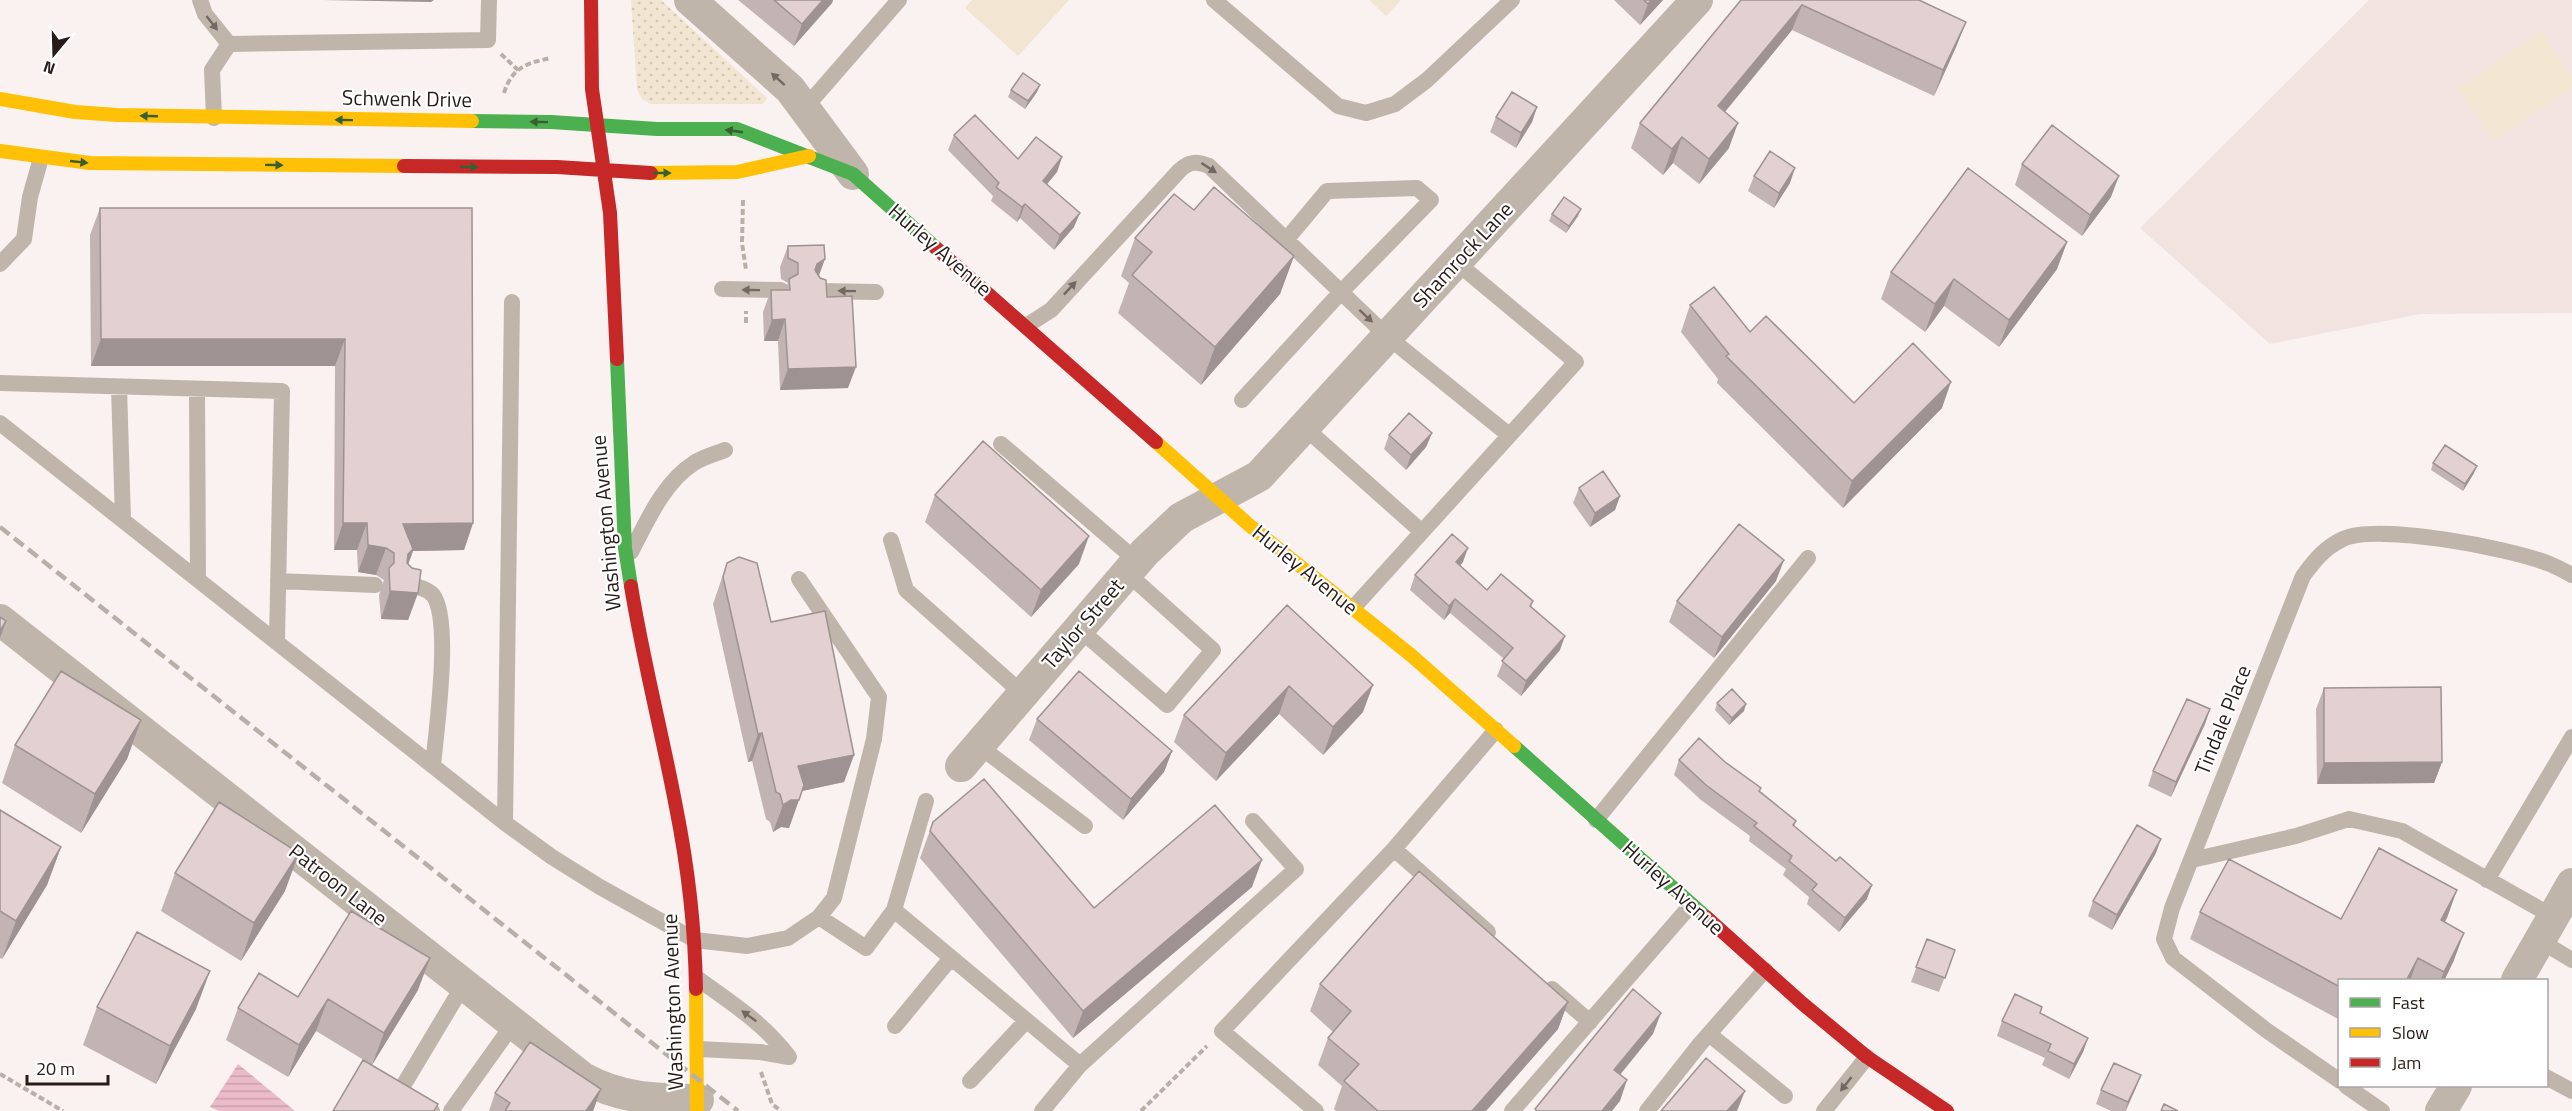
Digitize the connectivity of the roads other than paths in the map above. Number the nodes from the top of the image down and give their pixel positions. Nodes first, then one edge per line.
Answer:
1 (200, 0) edge
2 (489, 0) edge
3 (591, 0) edge
4 (690, 0) edge
5 (899, 0) edge
6 (1214, 0) edge
7 (1512, 0) edge
8 (1697, 0) edge
9 (229, 44) junction
10 (0, 99) edge
11 (804, 109) junction
12 (214, 118) junction
13 (597, 125) junction
14 (0, 151) edge
15 (809, 156) junction
16 (40, 158) junction
17 (604, 171) junction
18 (853, 174) junction
19 (1286, 240) junction
20 (1456, 262) junction
21 (0, 264) edge
22 (722, 289) dead end
23 (781, 290) edge
24 (818, 291) edge
25 (876, 292) dead end
26 (1341, 292) junction
27 (512, 302) dead end
28 (1026, 326) junction
29 (1388, 337) junction
30 (0, 383) edge
31 (119, 387) junction
32 (197, 389) junction
33 (1242, 400) dead end
34 (0, 423) edge
35 (1304, 428) junction
36 (1509, 435) junction
37 (1001, 444) dead end
38 (724, 450) dead end
39 (1219, 498) junction
40 (123, 520) junction
41 (1422, 532) junction
42 (891, 540) dead end
43 (1808, 558) dead end
44 (627, 560) junction
45 (1132, 567) junction
46 (2572, 575) edge
47 (198, 579) junction
48 (799, 579) dead end
49 (279, 580) junction
50 (375, 585) dead end
51 (407, 586) edge
52 (1353, 608) junction
53 (0, 620) edge
54 (1079, 629) junction
55 (277, 641) junction
56 (1023, 694) junction
57 (1496, 730) junction
58 (2572, 737) edge
59 (970, 756) joint
60 (433, 766) junction
61 (926, 801) dead end
62 (1596, 820) junction
63 (1253, 821) dead end
64 (505, 823) junction
65 (1084, 825) dead end
66 (1394, 849) junction
67 (2192, 860) junction
68 (2487, 880) junction
69 (2572, 884) edge
70 (1691, 905) junction
71 (894, 910) junction
72 (819, 917) junction
73 (2547, 928) junction
74 (695, 940) junction
75 (1501, 944) edge
76 (951, 958) junction
77 (2572, 960) edge
78 (1765, 970) junction
79 (1536, 975) edge
80 (697, 978) junction
81 (2518, 979) edge
82 (464, 984) junction
83 (1026, 1021) junction
84 (1590, 1022) junction
85 (514, 1023) junction
86 (895, 1026) dead end
87 (1709, 1034) junction
88 (698, 1049) junction
89 (1867, 1057) junction
90 (1080, 1065) junction
91 (2548, 1078) edge
92 (2338, 1080) edge
93 (970, 1081) dead end
94 (2347, 1087) edge
95 (2455, 1087) edge
96 (2572, 1091) edge
97 (1785, 1096) dead end
98 (634, 1104) edge
99 (697, 1106) edge
100 (432, 1111) edge
101 (451, 1111) edge
102 (1042, 1111) edge
103 (1316, 1111) edge
104 (1512, 1111) edge
105 (1647, 1111) edge
106 (1824, 1111) edge
107 (1947, 1111) edge
108 (2382, 1111) edge
109 (2441, 1111) edge

1 -> 9 lane
2 - 9 lane
3 - 13 street, Washington Avenue
11 -> 4 street, Hurley Avenue
5 - 11 lane
6 - 7 lane
8 - 20 street, Shamrock Lane
9 - 12 lane
12 -> 10 street, Schwenk Drive
11 - 18 street, Hurley Avenue
13 -> 12 street, Schwenk Drive
15 -> 13 street, Schwenk Drive
13 - 17 street, Washington Avenue
14 - 16 street
17 -> 15 street
15 - 18 street, Schwenk Drive
16 -> 17 street
16 - 21 lane
17 - 44 street, Washington Avenue
18 - 28 street, Hurley Avenue
19 - 26 lane
19 - 26 lane
28 -> 19 lane
20 - 29 street, Shamrock Lane
20 - 36 lane
23 -> 22 lane
25 -> 24 lane
26 -> 29 lane
26 - 33 lane
27 - 64 lane
28 - 39 street, Hurley Avenue
29 - 35 street, Shamrock Lane
29 - 36 lane
30 - 31 lane
31 - 32 lane
31 - 40 lane
32 - 47 lane
32 - 49 lane
34 - 40 lane
35 - 39 street, Shamrock Lane
35 - 41 lane
36 - 41 lane
37 - 45 lane
38 - 44 lane
39 - 45 street, Taylor Street
39 - 52 street, Hurley Avenue
40 - 47 lane
41 - 52 lane
42 - 56 lane
43 - 62 lane
44 - 74 street, Washington Avenue
45 - 54 street, Taylor Street
45 - 54 lane
46 - 67 lane, Tindale Place
47 - 55 lane
48 - 72 lane
49 - 50 lane
49 - 55 lane
51 - 60 lane
52 - 57 street, Hurley Avenue
53 - 82 street, Patroon Lane
54 - 56 street, Taylor Street
55 - 60 lane
56 - 59 street, Taylor Street
57 - 62 street, Hurley Avenue
57 - 66 lane
58 - 68 lane
59 - 65 lane
60 - 64 lane
61 - 71 lane
62 - 70 street, Hurley Avenue
63 - 90 lane
64 - 74 lane
66 - 75 lane
66 - 103 lane
67 - 68 lane
67 - 92 lane, Tindale Place
68 - 73 lane
69 - 73 street
70 - 78 street, Hurley Avenue
70 - 84 lane
71 - 72 lane
71 - 76 lane
72 - 74 lane
73 - 77 lane
73 - 81 street
74 - 80 street, Washington Avenue
76 - 83 lane
76 - 86 lane
78 - 87 lane
78 - 89 street, Hurley Avenue
79 - 84 lane
80 - 88 street, Washington Avenue
88 -> 80 lane
82 - 85 street, Patroon Lane
82 - 100 lane
83 - 90 lane
83 - 93 lane
84 - 104 lane
85 - 98 street, Patroon Lane
85 - 101 lane
87 - 97 lane
87 - 105 lane
88 - 99 street, Washington Avenue
89 -> 106 lane
89 - 107 street, Hurley Avenue
90 - 102 lane
91 - 96 lane
94 - 108 lane
95 - 109 street
98 - 99 street, Patroon Lane

